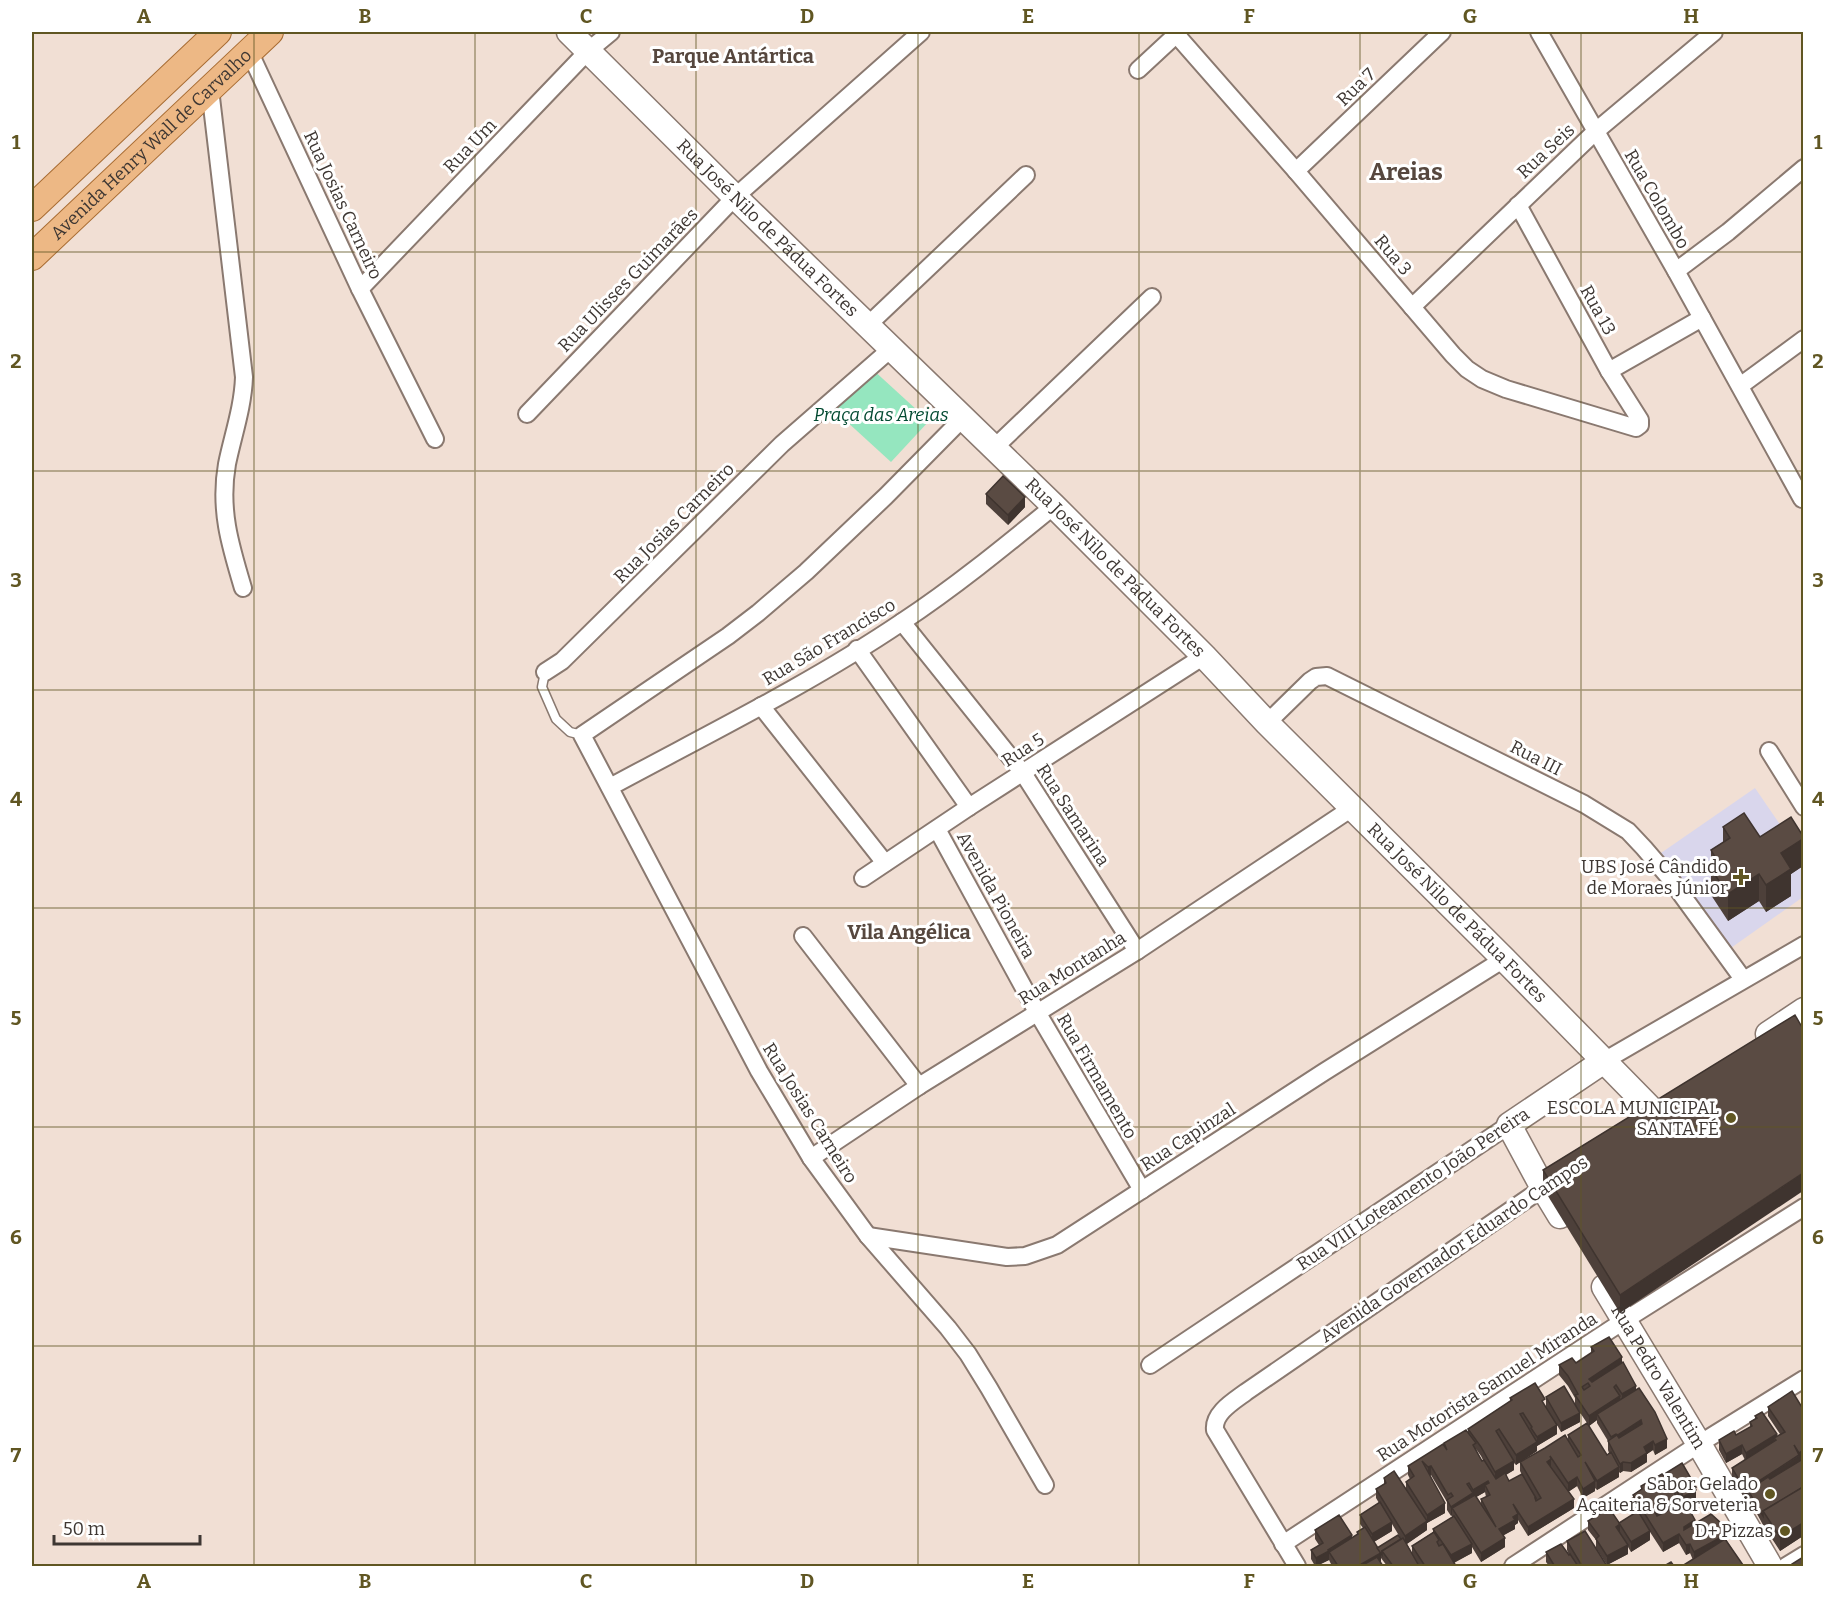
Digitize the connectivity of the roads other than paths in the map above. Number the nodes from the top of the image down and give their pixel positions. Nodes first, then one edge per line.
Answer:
1 (218, 32) edge
2 (270, 32) edge
3 (569, 32) edge
4 (611, 32) edge
5 (921, 32) edge
6 (1177, 32) edge
7 (1442, 32) edge
8 (1539, 32) edge
9 (1714, 32) edge
10 (1694, 38) edge
11 (249, 51) junction
12 (588, 51) junction
13 (1138, 70) dead end
14 (210, 88) junction
15 (1596, 131) junction
16 (1803, 168) edge
17 (1296, 171) junction
18 (1026, 175) dead end
19 (54, 187) junction
20 (735, 197) junction
21 (1518, 205) junction
22 (32, 207) edge
23 (75, 216) junction
24 (32, 257) edge
25 (1676, 271) junction
26 (360, 289) junction
27 (1152, 297) dead end
28 (1412, 308) junction
29 (1702, 318) junction
30 (868, 325) junction
31 (1803, 339) edge
32 (892, 348) junction
33 (1609, 371) junction
34 (1740, 386) junction
35 (527, 414) dead end
36 (963, 418) junction
37 (1632, 428) joint
38 (435, 439) dead end
39 (994, 448) junction
40 (1802, 499) edge
41 (1054, 507) junction
42 (243, 588) dead end
43 (902, 622) junction
44 (857, 649) junction
45 (1204, 656) junction
46 (545, 672) joint
47 (761, 706) junction
48 (1267, 723) junction
49 (582, 735) junction
50 (1769, 751) dead end
51 (1023, 773) junction
52 (610, 787) junction
53 (969, 807) junction
54 (1803, 807) edge
55 (1352, 808) junction
56 (937, 829) junction
57 (885, 863) junction
58 (863, 878) dead end
59 (803, 936) dead end
60 (1803, 945) edge
61 (1137, 951) junction
62 (1504, 959) junction
63 (1743, 979) junction
64 (1803, 1010) edge
65 (1037, 1012) junction
66 (1748, 1048) edge
67 (1604, 1061) junction
68 (919, 1086) junction
69 (1654, 1112) edge
70 (1509, 1125) junction
71 (812, 1158) junction
72 (1552, 1182) junction
73 (1142, 1190) junction
74 (1803, 1207) edge
75 (868, 1236) junction
76 (1574, 1239) edge
77 (1593, 1270) edge
78 (1625, 1320) junction
79 (1150, 1365) dead end
80 (1803, 1379) edge
81 (1699, 1444) junction
82 (1045, 1485) dead end
83 (1283, 1544) junction
84 (1803, 1555) edge
85 (1297, 1566) edge
86 (1513, 1566) edge
87 (1770, 1566) edge
88 (1786, 1566) edge

1 - 19 main road, Avenida Henry Wall de Carvalho
2 - 11 main road, Avenida Henry Wall de Carvalho
3 - 12 street, Rua José Nilo de Pádua Fortes
4 - 12 street, Rua Um
5 - 20 street, Rua Ulisses Guimarães
6 - 13 street
6 - 17 street, Rua 3
7 - 17 street, Rua 7
8 - 15 street, Rua Colombo
9 - 10 street, Rua Seis
10 - 15 street, Rua Seis
11 - 14 main road, Avenida Henry Wall de Carvalho
11 - 26 street, Rua Josias Carneiro
12 - 20 street, Rua José Nilo de Pádua Fortes
12 - 26 street, Rua Um
14 - 23 main road, Avenida Henry Wall de Carvalho
14 - 42 street
15 - 21 street, Rua Seis
15 - 25 street, Rua Colombo
16 - 25 street
17 - 28 street, Rua 3
18 - 30 street
19 - 22 main road, Avenida Henry Wall de Carvalho
19 - 23 main road
20 - 30 street, Rua José Nilo de Pádua Fortes
20 - 35 street, Rua Ulisses Guimarães
21 - 28 street, Rua Seis
21 - 33 street, Rua 13
23 - 24 main road, Avenida Henry Wall de Carvalho
25 - 29 street, Rua Colombo
26 - 38 street, Rua Josias Carneiro
27 - 39 street
28 - 37 street, Rua 3
29 - 33 street
29 - 34 street, Rua Colombo
30 - 32 street, Rua José Nilo de Pádua Fortes
31 - 34 street
32 - 36 street, Rua José Nilo de Pádua Fortes
32 - 46 street, Rua Josias Carneiro
33 - 37 street, Rua 13
34 - 40 street, Rua Colombo
36 - 39 street, Rua José Nilo de Pádua Fortes
36 - 49 street
39 - 41 street, Rua José Nilo de Pádua Fortes
41 - 43 street, Rua São Francisco
41 - 45 street, Rua José Nilo de Pádua Fortes
43 - 44 street, Rua São Francisco
43 - 51 street, Rua Samarina
44 - 47 street, Rua São Francisco
44 - 53 street
45 - 48 street, Rua José Nilo de Pádua Fortes
45 - 51 street, Rua 5
46 - 49 lane, Rua Josias Carneiro
47 - 52 street, Rua São Francisco
47 - 57 street
48 - 55 street, Rua José Nilo de Pádua Fortes
48 - 63 street, Rua III
49 - 52 street, Rua Josias Carneiro
50 - 54 street
51 - 53 street, Rua 5
51 - 61 street, Rua Samarina
52 - 71 street, Rua Josias Carneiro
53 - 56 street, Rua 5
55 - 61 street, Rua Montanha
55 - 62 street, Rua José Nilo de Pádua Fortes
56 - 57 street, Rua 5
56 - 65 street, Avenida Pioneira
57 - 58 street, Rua 5
59 - 68 street
60 - 63 street, Rua VIII Loteamento João Pereira
61 - 65 street, Rua Montanha
62 - 67 street, Rua José Nilo de Pádua Fortes
62 - 73 street, Rua Capinzal
63 - 67 street, Rua VIII Loteamento João Pereira
64 - 66 street
65 - 68 street, Rua Montanha
65 - 73 street, Rua Firmamento
67 - 69 street, Rua José Nilo de Pádua Fortes
67 - 70 street, Rua VIII Loteamento João Pereira
68 - 71 street, Rua Montanha
70 - 72 street
70 - 79 street, Rua VIII Loteamento João Pereira
71 - 75 street, Rua Josias Carneiro
72 - 76 street
72 - 83 street, Avenida Governador Eduardo Campos
73 - 75 street, Rua Capinzal
74 - 78 street, Rua Motorista Samuel Miranda
75 - 82 street, Rua Josias Carneiro
77 - 78 street, Rua Pedro Valentim
78 - 81 street, Rua Pedro Valentim
78 - 83 street, Rua Motorista Samuel Miranda
80 - 81 street
81 - 86 street
81 - 87 street, Rua Pedro Valentim
83 - 85 street
84 - 88 street

